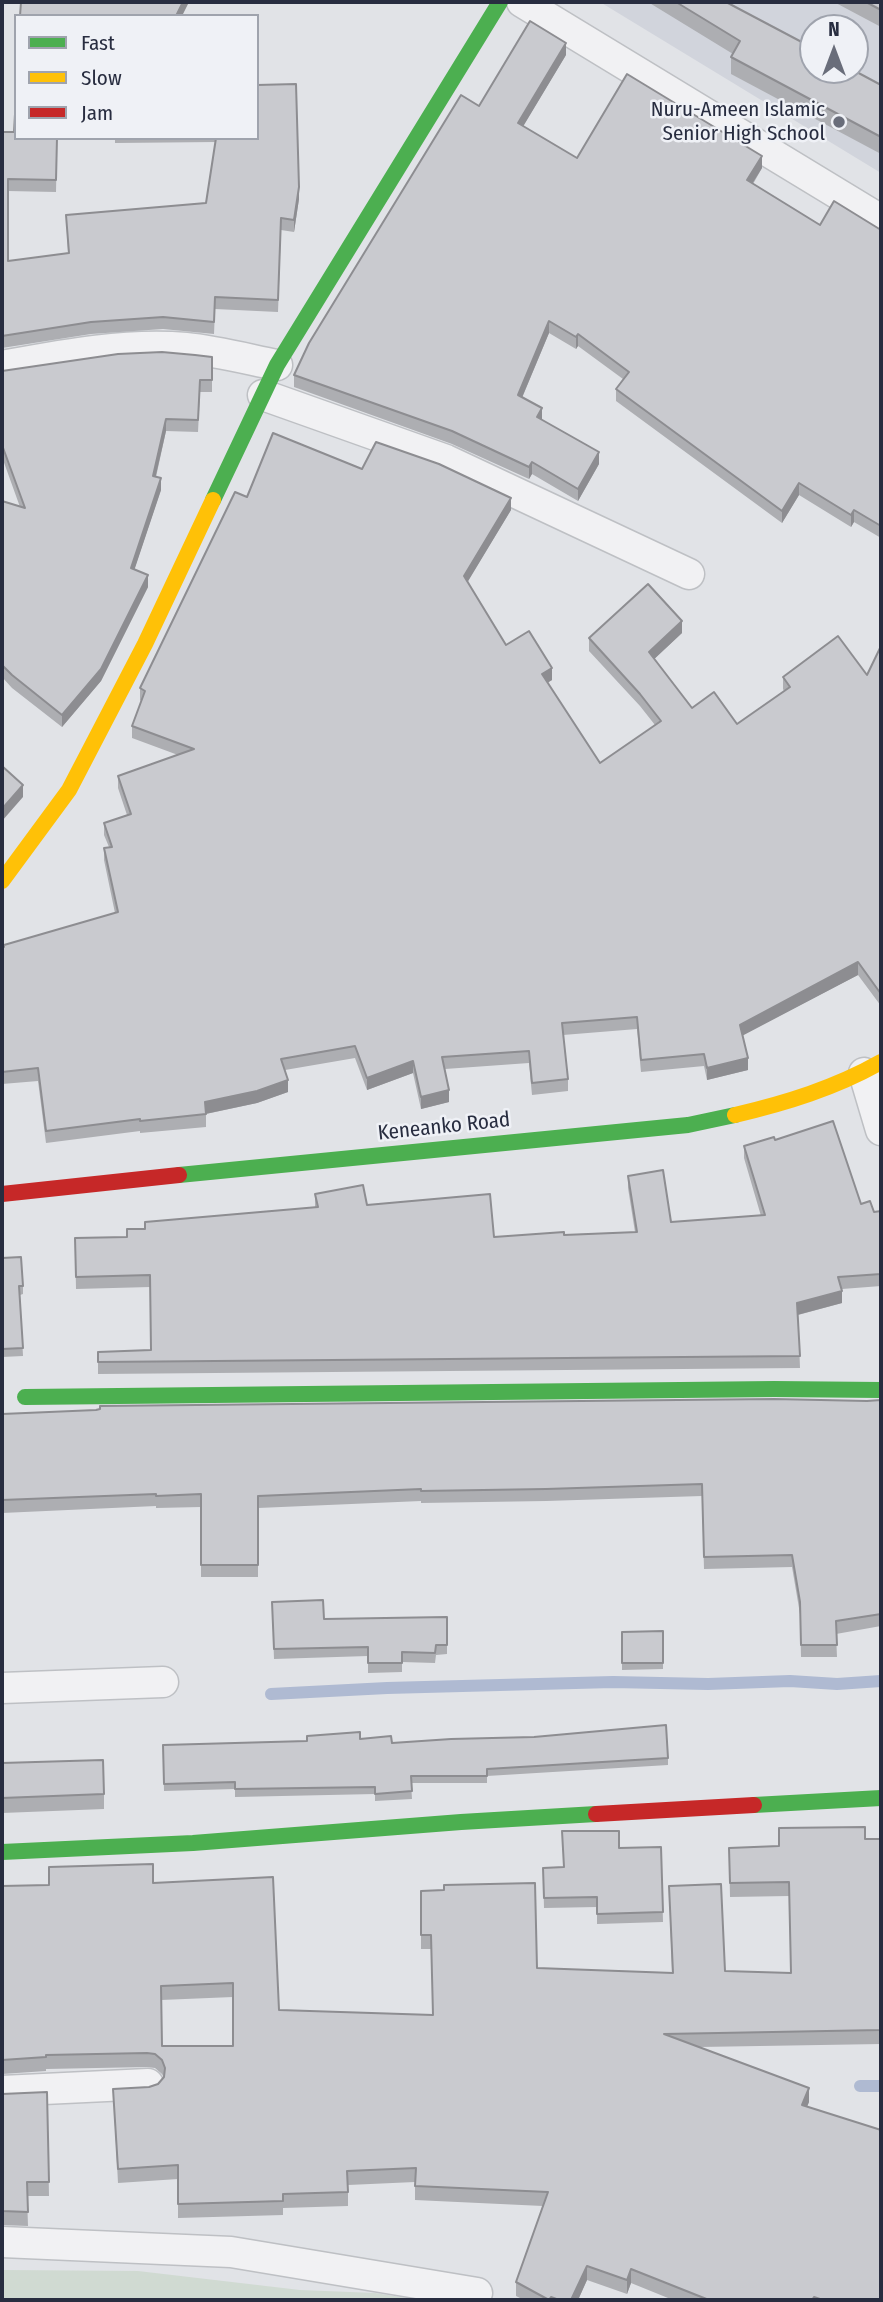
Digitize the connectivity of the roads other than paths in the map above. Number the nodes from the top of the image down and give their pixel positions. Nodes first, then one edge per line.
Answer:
1 (500, 2) edge
2 (522, 2) edge
3 (881, 220) edge
4 (276, 365) junction
5 (2, 366) edge
6 (263, 395) junction
7 (689, 574) dead end
8 (2, 881) edge
9 (873, 1068) edge
10 (881, 1130) edge
11 (2, 1194) edge
12 (881, 1390) edge
13 (25, 1397) dead end
14 (163, 1682) dead end
15 (2, 1688) edge
16 (881, 1798) edge
17 (2, 1852) edge
18 (148, 2084) edge
19 (2, 2091) edge
20 (2, 2242) edge
21 (477, 2293) dead end

1 - 4 street
2 - 3 street
4 - 5 street
4 - 6 street
6 - 7 street
6 - 8 street
9 - 10 street
9 - 11 street, Keneanko Road
12 - 13 street
14 - 15 street
16 - 17 street
18 - 19 street
20 - 21 street

